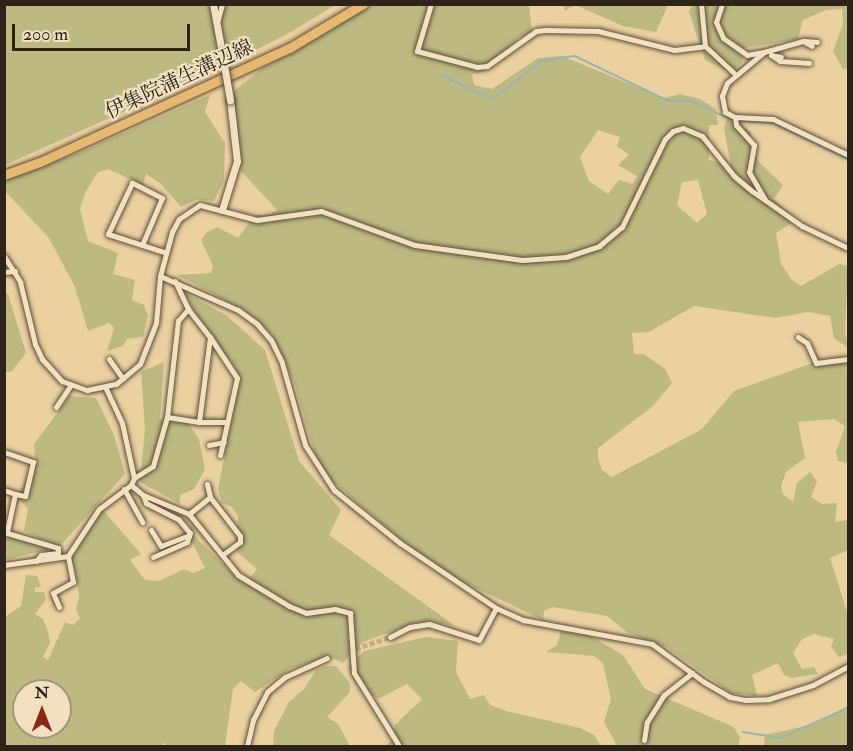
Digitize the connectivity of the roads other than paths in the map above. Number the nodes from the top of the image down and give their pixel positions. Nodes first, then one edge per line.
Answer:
1 (213, 4) edge
2 (222, 4) edge
3 (363, 4) edge
4 (431, 4) edge
5 (701, 4) edge
6 (722, 4) edge
7 (216, 27) junction
8 (803, 41) junction
9 (818, 42) dead end
10 (705, 46) junction
11 (812, 46) dead end
12 (764, 54) junction
13 (771, 55) junction
14 (781, 57) dead end
15 (808, 63) dead end
16 (734, 74) junction
17 (735, 117) junction
18 (849, 155) edge
19 (4, 175) edge
20 (765, 200) junction
21 (222, 210) junction
22 (142, 245) junction
23 (849, 248) edge
24 (164, 252) junction
25 (4, 256) edge
26 (15, 271) junction
27 (4, 272) edge
28 (159, 276) junction
29 (175, 281) junction
30 (188, 309) junction
31 (798, 337) dead end
32 (210, 338) junction
33 (109, 359) dead end
34 (849, 359) edge
35 (123, 379) junction
36 (71, 385) junction
37 (105, 387) junction
38 (56, 407) dead end
39 (166, 417) junction
40 (199, 422) junction
41 (227, 422) junction
42 (224, 442) junction
43 (209, 446) dead end
44 (4, 452) edge
45 (220, 455) dead end
46 (134, 477) junction
47 (132, 484) junction
48 (207, 484) dead end
49 (124, 489) junction
50 (4, 490) edge
51 (15, 494) junction
52 (143, 495) junction
53 (210, 497) junction
54 (189, 514) junction
55 (142, 522) dead end
56 (151, 530) dead end
57 (6, 533) edge
58 (189, 535) junction
59 (222, 555) junction
60 (68, 556) junction
61 (153, 558) dead end
62 (36, 561) junction
63 (4, 565) edge
64 (59, 607) dead end
65 (496, 608) junction
66 (390, 637) tunnel mouth
67 (327, 658) tunnel mouth
68 (849, 666) edge
69 (692, 673) junction
70 (644, 740) dead end
71 (247, 747) edge
72 (399, 747) edge

1 - 7 street
2 - 7 street
3 - 19 main road, 伊集院蒲生溝辺線
4 - 10 street
5 - 10 street
6 - 12 street
7 - 21 street, bridge
8 - 9 street
8 - 11 street
8 - 12 street
10 - 16 street
12 - 13 street
12 - 16 street
13 - 14 street
13 - 15 street
16 - 17 street
17 - 18 street
17 - 20 street
20 - 21 street
20 - 23 street
21 - 24 street
22 - 22 street
22 - 24 street
24 - 28 street
25 - 26 street
26 - 27 street
26 - 36 street
28 - 29 street
28 - 35 street
29 - 30 street
29 - 65 street
30 - 32 street
30 - 39 street
31 - 34 street
32 - 40 street
32 - 41 street
33 - 35 street
35 - 37 street
36 - 37 street
36 - 38 street
37 - 46 street
39 - 40 street
39 - 46 street
40 - 41 street
41 - 42 street
42 - 43 street
42 - 45 street
44 - 51 street
46 - 47 street
47 - 49 street
47 - 52 street
48 - 53 street
49 - 55 street
49 - 60 street
50 - 51 street
51 - 57 street
52 - 54 street
52 - 58 street
53 - 54 street
53 - 59 street
54 - 59 street
56 - 58 street
57 - 62 street
58 - 61 street
59 - 72 street
60 - 62 street
60 - 64 street
62 - 63 street
65 - 66 street
65 - 69 street
67 - 71 street
68 - 69 street
69 - 70 street

